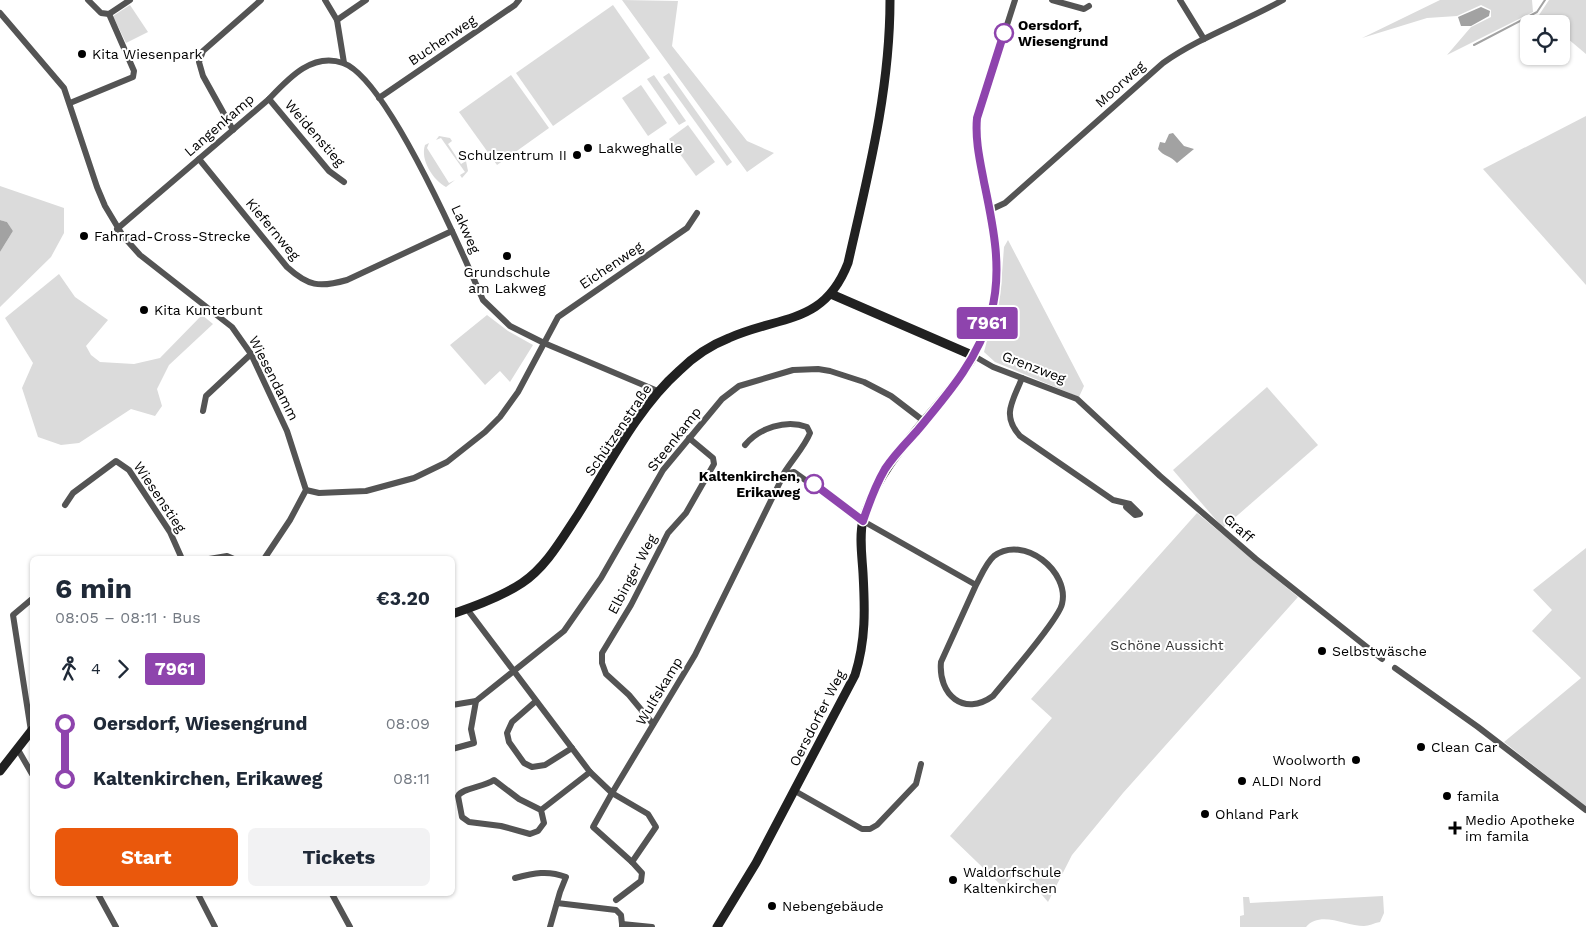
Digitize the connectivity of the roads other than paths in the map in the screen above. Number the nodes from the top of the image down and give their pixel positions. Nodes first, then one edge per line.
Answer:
1 (88, 0) edge
2 (130, 0) edge
3 (261, 0) edge
4 (326, 0) edge
5 (366, 0) edge
6 (518, 0) edge
7 (890, 0) edge
8 (1015, 0) edge
9 (1052, 0) edge
10 (1180, 0) edge
11 (1283, 0) edge
12 (1089, 6) dead end
13 (0, 14) edge
14 (109, 14) junction
15 (337, 20) junction
16 (1204, 39) junction
17 (344, 63) junction
18 (379, 98) junction
19 (269, 99) junction
20 (70, 103) junction
21 (233, 130) junction
22 (199, 159) junction
23 (344, 182) dead end
24 (990, 210) junction
25 (697, 213) dead end
26 (117, 229) junction
27 (452, 231) junction
28 (832, 294) junction
29 (544, 343) junction
30 (251, 354) junction
31 (974, 356) junction
32 (1022, 378) junction
33 (660, 392) junction
34 (1089, 408) joint
35 (202, 411) dead end
36 (924, 422) junction
37 (689, 438) junction
38 (745, 445) dead end
39 (784, 474) junction
40 (306, 490) junction
41 (65, 505) dead end
42 (1127, 505) dead end
43 (863, 521) junction
44 (181, 556) edge
45 (265, 556) edge
46 (976, 585) junction
47 (30, 601) edge
48 (467, 609) junction
49 (455, 613) edge
50 (1382, 659) dead end
51 (1395, 668) dead end
52 (514, 672) junction
53 (476, 701) junction
54 (536, 701) junction
55 (455, 704) edge
56 (30, 718) edge
57 (653, 724) junction
58 (30, 732) edge
59 (17, 748) junction
60 (572, 748) junction
61 (455, 749) edge
62 (921, 764) dead end
63 (0, 770) edge
64 (30, 771) edge
65 (590, 772) junction
66 (795, 790) junction
67 (612, 792) junction
68 (541, 810) junction
69 (1586, 810) edge
70 (632, 862) junction
71 (515, 878) dead end
72 (99, 896) edge
73 (199, 896) edge
74 (333, 896) edge
75 (616, 900) dead end
76 (557, 903) junction
77 (622, 926) edge
78 (116, 927) edge
79 (215, 927) edge
80 (350, 927) edge
81 (550, 927) edge
82 (652, 927) edge
83 (717, 927) edge

1 - 14 street
2 - 14 street
3 - 21 street
4 - 15 street
5 - 15 street
6 - 18 street, Buchenweg
7 - 28 main road
8 - 24 street
9 - 12 street
10 - 16 street
11 - 16 street, Moorweg
13 - 20 street, Wiesendamm
14 - 20 street
15 - 17 street
16 - 24 street, Moorweg
17 - 18 street, Lakweg
17 - 19 street, Langenkamp
18 - 27 street, Lakweg
19 - 21 street, Langenkamp
19 - 23 street, Weidenstieg
20 - 26 street, Wiesendamm
21 - 22 street, Langenkamp
22 - 26 street, Langenkamp
22 - 27 street, Kiefernweg
24 - 31 street
25 - 29 street, Eichenweg
26 - 30 street, Wiesendamm
27 - 29 street, Lakweg
28 - 31 main road, Grenzweg
28 - 33 main road, Schützenstraße
29 - 33 street, Lakweg
29 - 40 street, Eichenweg
30 - 35 street
30 - 40 street, Wiesendamm
31 - 32 street, Grenzweg
31 - 36 main road, Oersdorfer Weg
32 - 34 street, Grenzweg
32 - 42 street
33 - 48 main road, Schützenstraße
34 - 50 street, Graff
36 - 37 street, Steenkamp
36 - 43 main road, Oersdorfer Weg
37 - 52 street, Steenkamp
37 - 57 street, Elbinger Weg
38 - 39 street, Wulfskamp
39 - 43 street
39 - 57 street, Wulfskamp
40 - 45 street
41 - 44 street, Wiesenstieg
43 - 46 street
43 - 66 main road, Oersdorfer Weg
46 - 46 street
47 - 56 street
48 - 49 main road, Schützenstraße
48 - 52 street
51 - 69 street
52 - 53 street, Steenkamp
52 - 54 street
53 - 55 street
53 - 61 street
54 - 60 street
54 - 60 street
57 - 67 street, Wulfskamp
58 - 59 main road
59 - 63 main road
59 - 64 street
60 - 65 street
62 - 66 street
65 - 67 street
65 - 68 street
66 - 83 main road, Oersdorfer Weg
67 - 70 street, Wulfskamp
67 - 70 street
68 - 68 street
70 - 75 street
71 - 76 street
72 - 78 street
73 - 79 street
74 - 80 street
76 - 77 street
76 - 81 street
77 - 82 street

